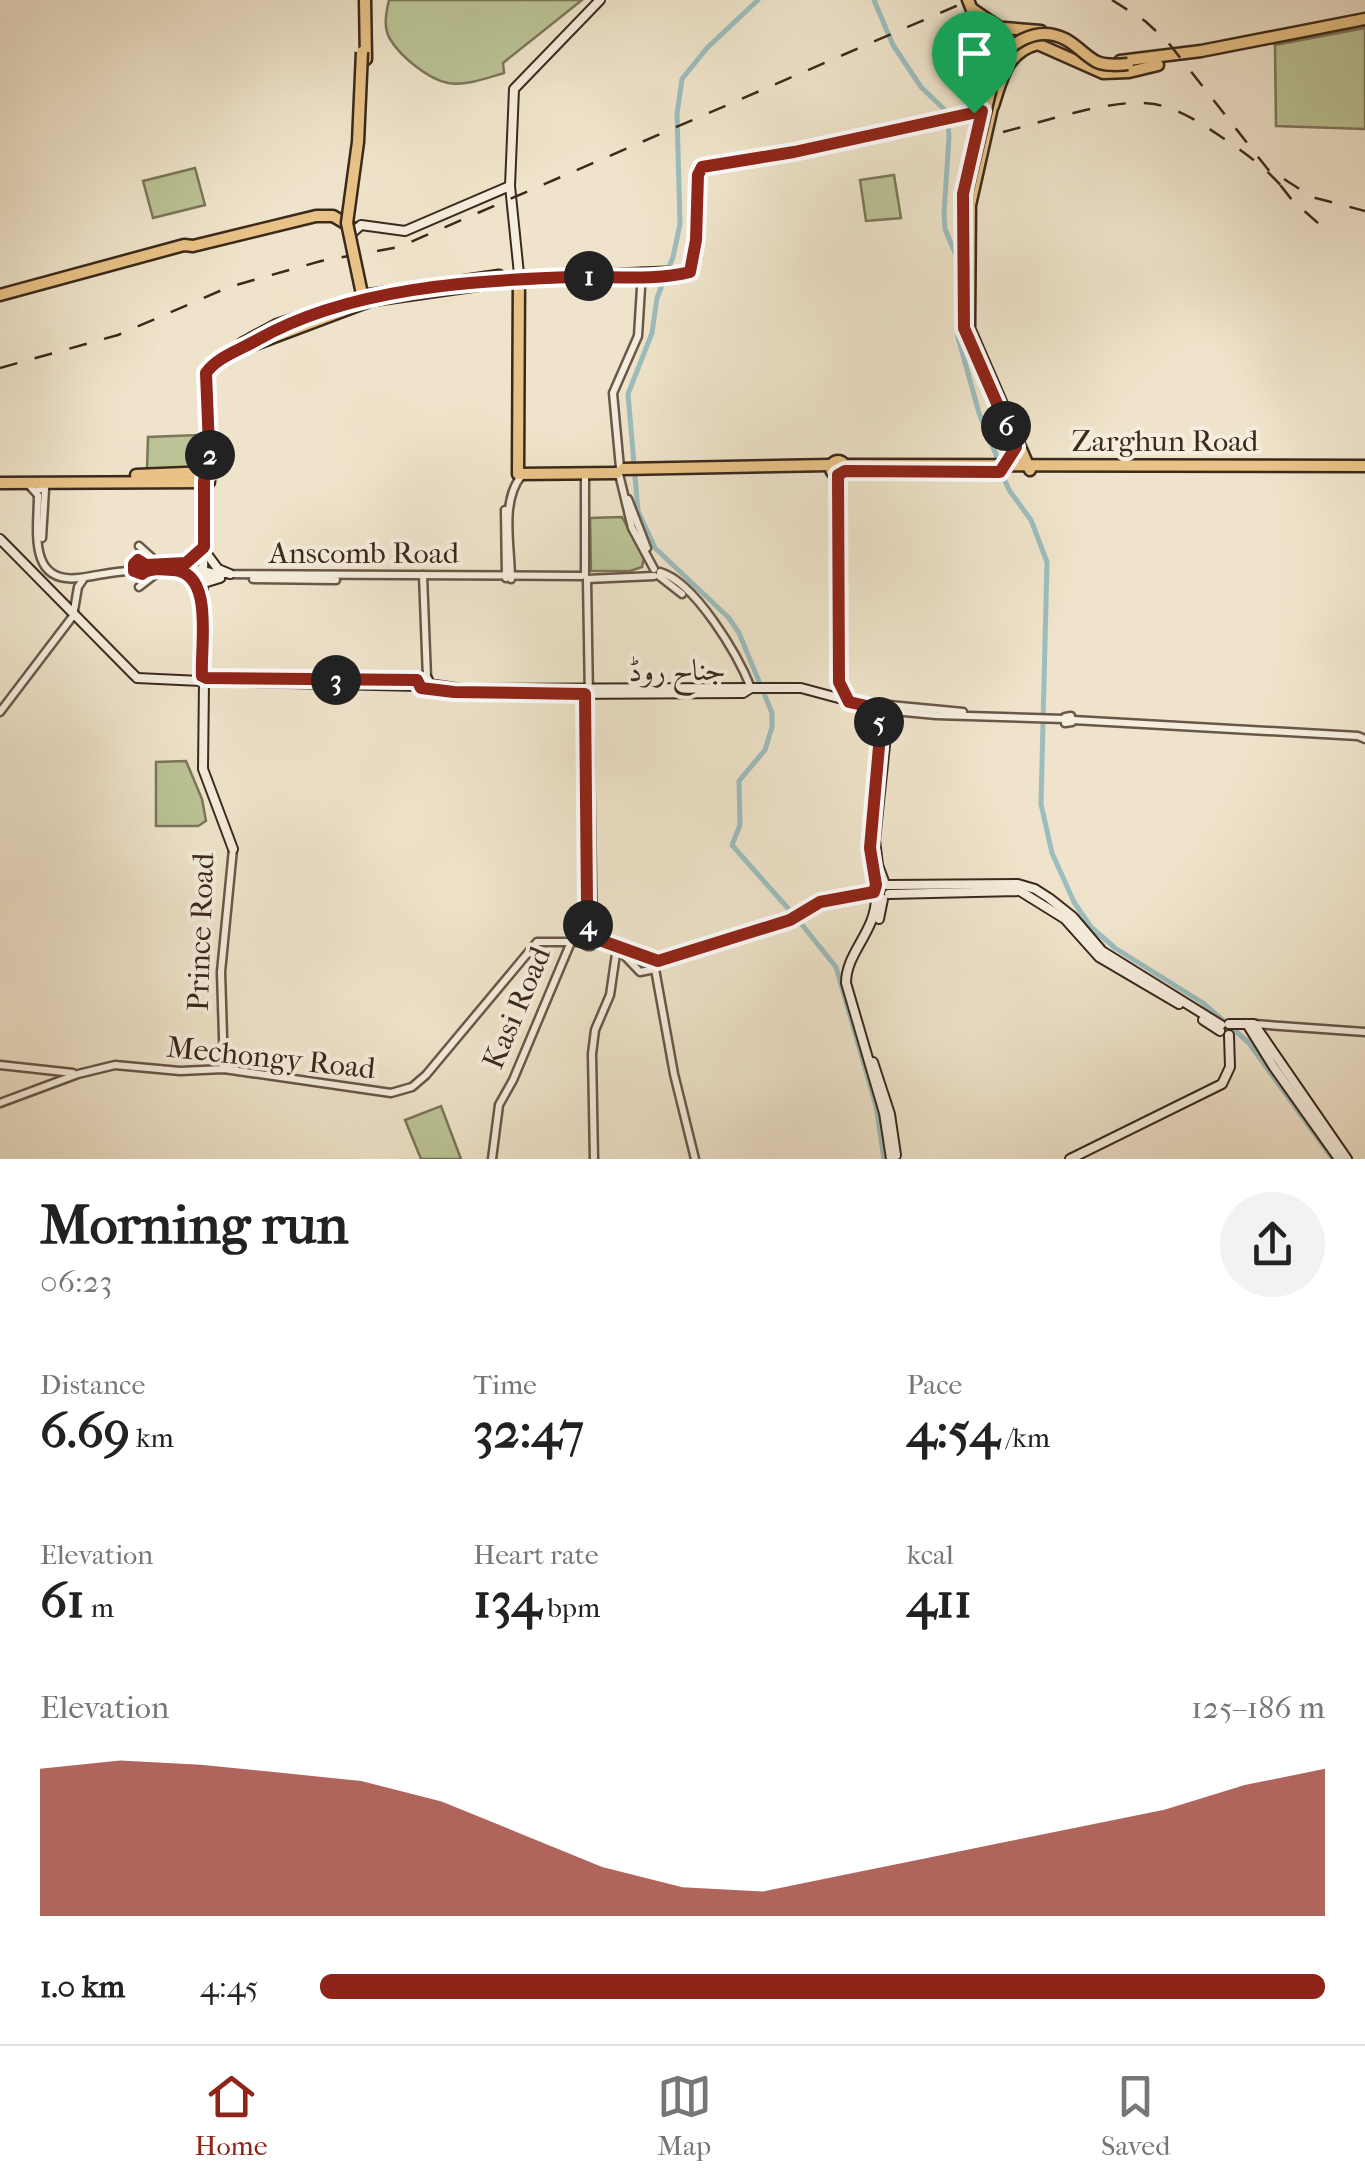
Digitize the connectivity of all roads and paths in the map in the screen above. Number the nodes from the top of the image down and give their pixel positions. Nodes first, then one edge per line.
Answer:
1 (363, 0) edge
2 (600, 0) edge
3 (970, 5) edge
4 (1365, 22) edge
5 (1003, 36) junction
6 (983, 40) junction
7 (1038, 44) junction
8 (1147, 63) junction
9 (986, 107) junction
10 (950, 117) junction
11 (976, 130) junction
12 (511, 195) junction
13 (968, 197) junction
14 (349, 228) junction
15 (642, 274) junction
16 (523, 277) junction
17 (495, 279) junction
18 (373, 297) junction
19 (0, 298) edge
20 (360, 300) junction
21 (243, 346) junction
22 (1019, 447) junction
23 (838, 469) junction
24 (1003, 469) junction
25 (1029, 469) junction
26 (1365, 470) edge
27 (521, 472) junction
28 (621, 472) junction
29 (584, 473) junction
30 (207, 477) junction
31 (0, 480) edge
32 (28, 483) junction
33 (60, 483) junction
34 (41, 496) junction
35 (0, 539) edge
36 (139, 546) dead end
37 (206, 551) junction
38 (161, 567) junction
39 (179, 567) junction
40 (134, 568) junction
41 (657, 573) junction
42 (205, 574) junction
43 (230, 574) junction
44 (421, 577) junction
45 (508, 577) junction
46 (84, 578) junction
47 (220, 578) joint
48 (585, 578) junction
49 (139, 587) dead end
50 (202, 599) junction
51 (74, 616) junction
52 (203, 679) junction
53 (422, 682) junction
54 (839, 682) junction
55 (758, 688) junction
56 (587, 691) junction
57 (827, 691) junction
58 (848, 698) junction
59 (867, 706) junction
60 (881, 707) junction
61 (0, 712) edge
62 (1363, 736) edge
63 (233, 849) joint
64 (882, 891) junction
65 (592, 936) junction
66 (570, 942) junction
67 (617, 947) junction
68 (657, 965) junction
69 (1253, 1025) junction
70 (1228, 1029) junction
71 (1365, 1032) edge
72 (0, 1065) edge
73 (224, 1069) junction
74 (78, 1074) junction
75 (0, 1103) edge
76 (492, 1159) edge
77 (594, 1159) edge
78 (696, 1159) edge
79 (894, 1159) edge
80 (1070, 1159) edge
81 (1339, 1159) edge
82 (1347, 1159) edge

1 - 14 main road, bridge
2 - 12 main road
3 - 5 main road
3 - 6 main road
4 - 8 main road
5 - 6 main road
5 - 6 main road
5 - 7 main road
5 - 8 main road
5 - 9 main road
6 - 9 main road
7 - 8 main road
7 - 9 main road
8 - 13 main road, bridge
9 - 10 main road
9 - 11 main road
9 - 13 main road
10 - 11 main road
10 - 15 main road
11 - 13 main road
12 - 14 main road
12 - 16 main road
13 - 22 main road
14 - 18 main road, bridge
14 - 19 main road
14 - 20 main road, bridge
15 - 16 main road
15 - 28 street
16 - 17 main road
16 - 27 main road
17 - 18 main road
17 - 21 main road
18 - 20 main road, bridge
20 - 21 main road
21 - 30 main road, Prince Road
22 - 24 main road
22 - 25 main road
22 - 25 main road
23 - 24 main road, Zarghun Road
23 - 28 main road, Zarghun Road
23 - 54 main road
24 - 25 main road, Zarghun Road
25 - 26 main road, Zarghun Road
27 - 28 main road, Zarghun Road
27 - 29 main road, Zarghun Road
27 - 45 street
28 - 29 main road, Zarghun Road
28 - 41 street
28 - 41 street
29 - 48 street
30 - 31 main road
30 - 33 main road
30 - 37 main road, Prince Road
31 - 32 main road
32 - 33 main road
32 - 34 street
33 - 34 street
34 - 40 street
34 - 46 street
35 - 51 main road, جناح روڈ
36 - 38 street
37 - 39 main road
37 - 42 main road, Prince Road
37 - 43 main road
38 - 39 street, Anscomb Road
38 - 40 street, Anscomb Road
38 - 49 street
39 - 42 street, Anscomb Road
39 - 50 main road
40 - 46 street
41 - 48 street, Anscomb Road
41 - 55 street
42 - 43 street, Anscomb Road
42 - 47 main road
42 - 50 main road, Prince Road
42 - 52 main road, Prince Road
43 - 44 street, Anscomb Road
44 - 45 street, Anscomb Road
44 - 47 street, Anscomb Road
44 - 53 street
45 - 48 street, Anscomb Road
46 - 51 street
48 - 56 street
50 - 52 main road, Prince Road
51 - 52 main road, جناح روڈ
51 - 61 street
52 - 53 main road, جناح روڈ
52 - 63 main road, Prince Road
53 - 56 main road, جناح روڈ
54 - 57 main road
54 - 58 main road
55 - 56 main road, جناح روڈ
55 - 57 main road, جناح روڈ
56 - 65 street
56 - 65 street
57 - 58 main road, جناح روڈ
58 - 59 main road, جناح روڈ
58 - 60 main road, جناح روڈ
59 - 60 main road, جناح روڈ
59 - 64 main road
60 - 62 street, جناح روڈ
60 - 64 main road
63 - 73 street, Prince Road
64 - 68 street
64 - 70 main road
64 - 79 main road
65 - 66 street
65 - 67 street
66 - 73 street, Mechongy Road
66 - 76 street, Kasi Road
67 - 68 street
67 - 68 street
67 - 77 street
68 - 78 street
69 - 70 main road
69 - 71 street
69 - 81 main road
69 - 82 main road
70 - 80 main road
72 - 74 street
73 - 74 street, Mechongy Road
74 - 75 street, Mechongy Road

